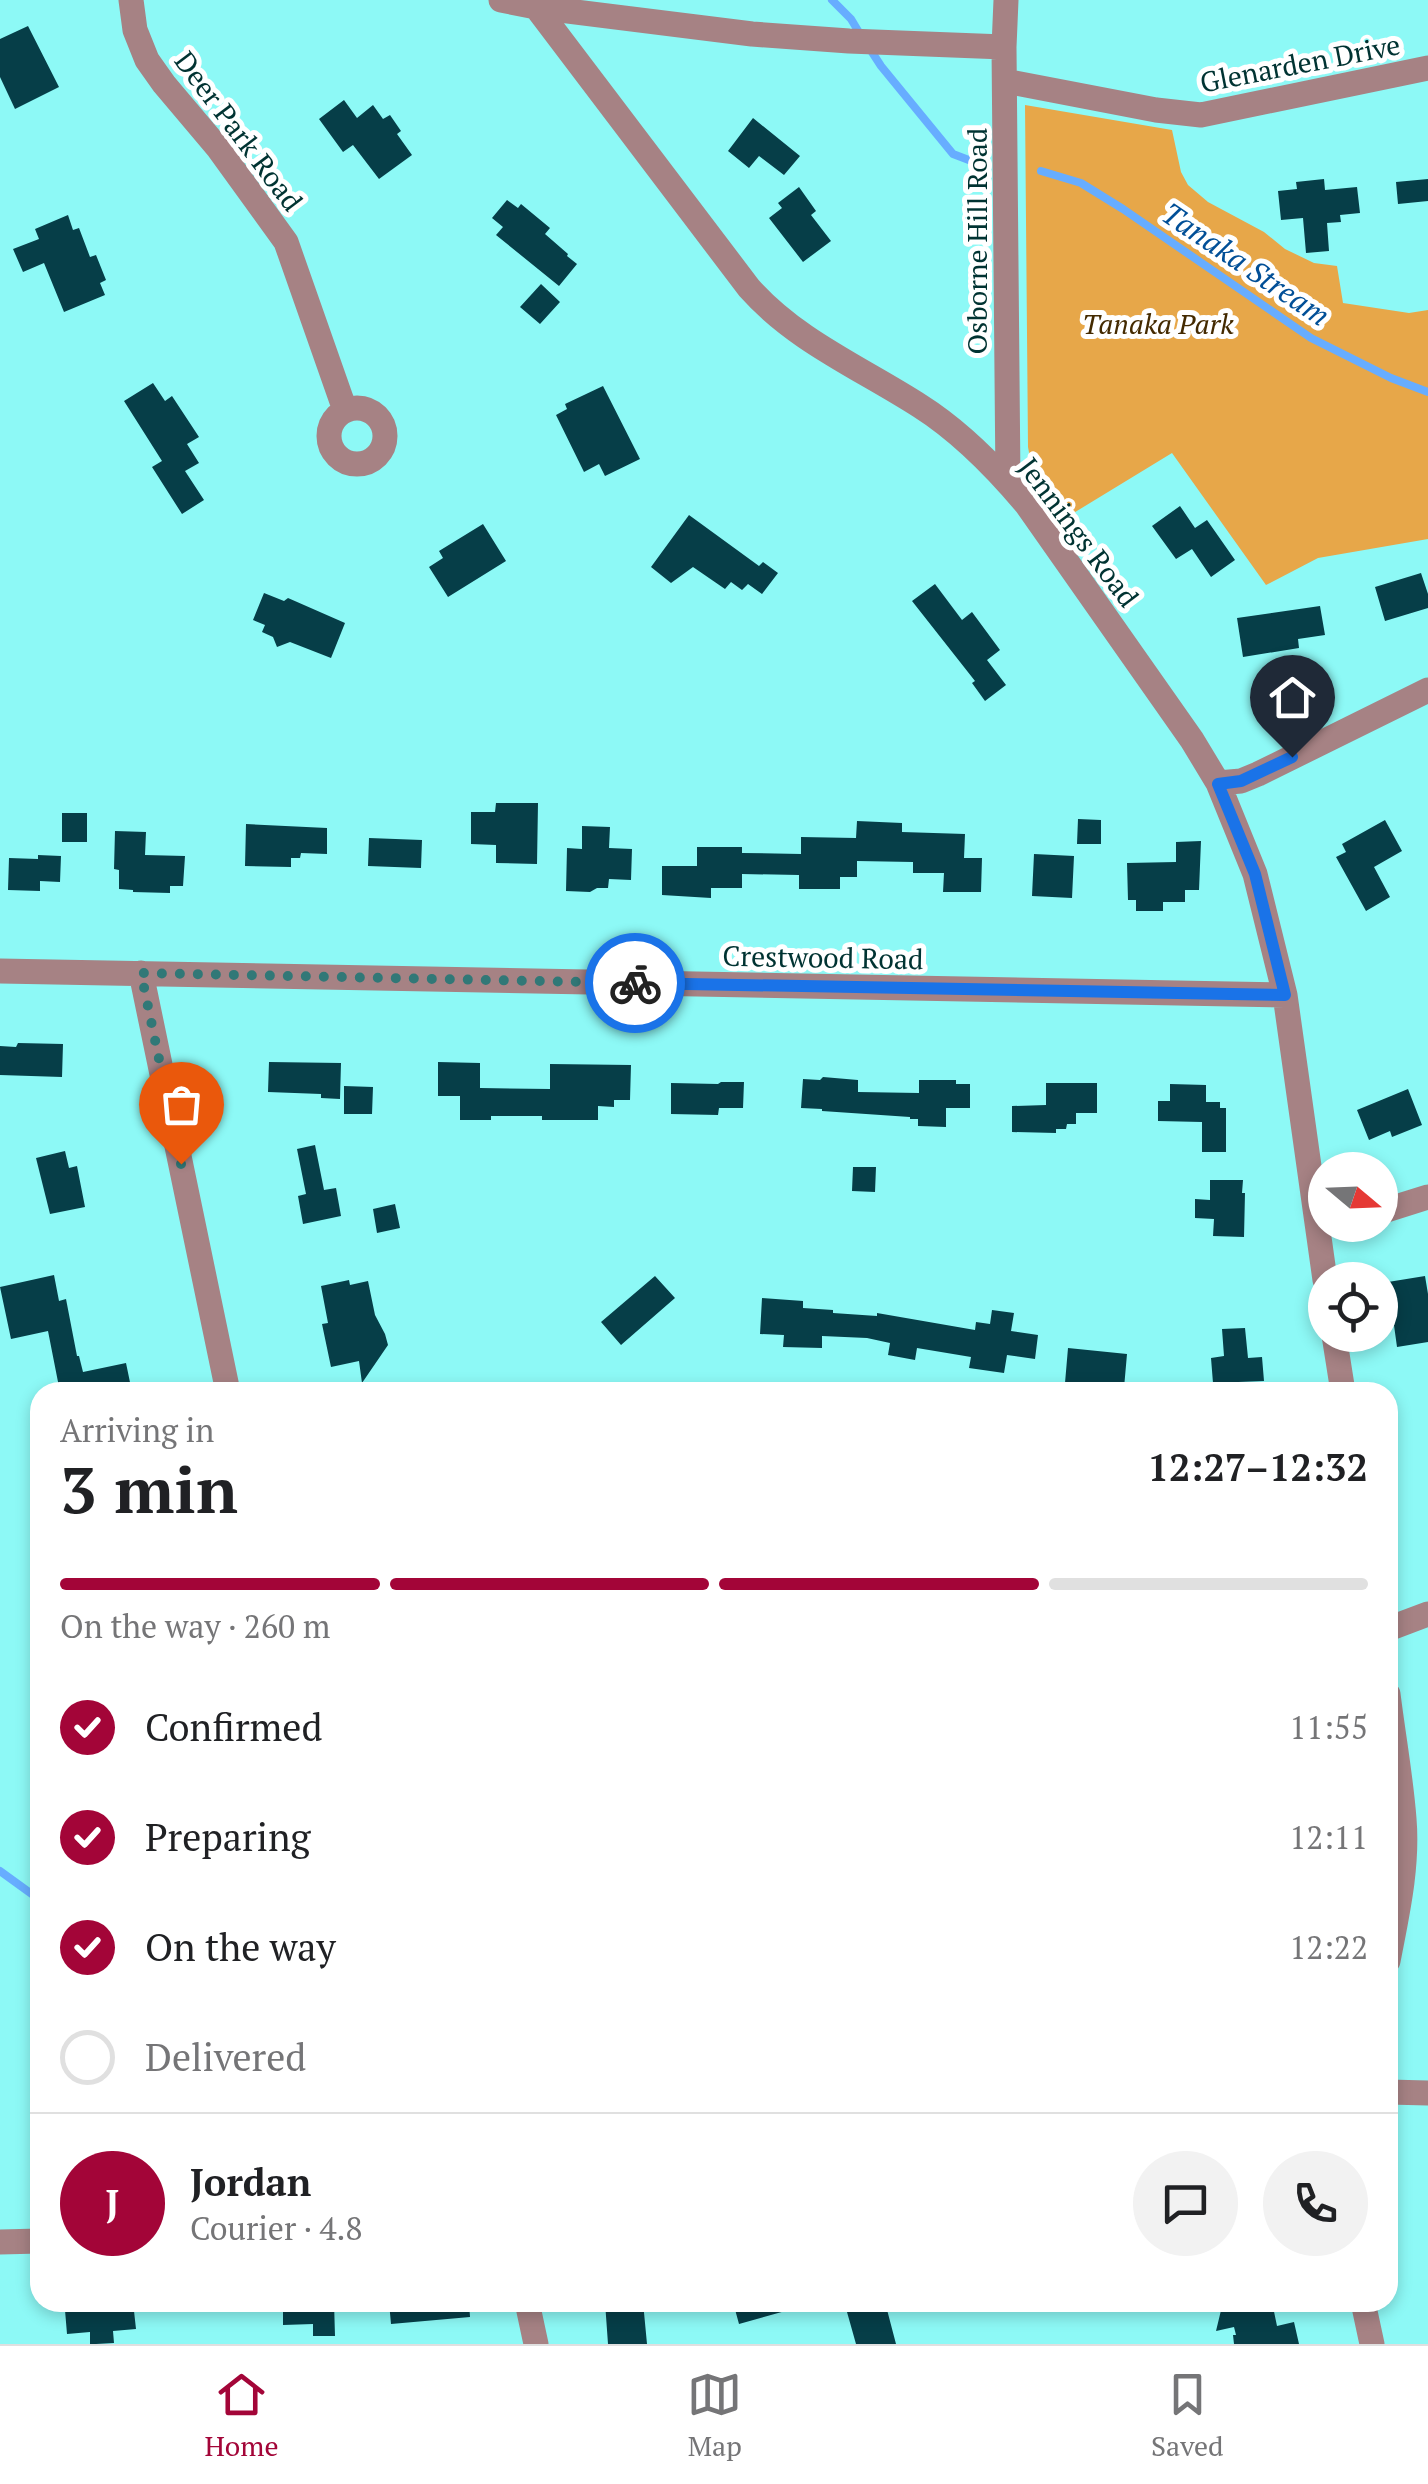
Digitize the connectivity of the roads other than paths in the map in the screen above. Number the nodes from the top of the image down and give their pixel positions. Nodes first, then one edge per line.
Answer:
1 (131, 0) edge
2 (501, 0) edge
3 (1006, 0) edge
4 (536, 7) junction
5 (1004, 47) junction
6 (1428, 68) edge
7 (1006, 82) junction
8 (345, 410) dead end
9 (1008, 483) junction
10 (1428, 690) edge
11 (1218, 784) junction
12 (0, 971) edge
13 (141, 973) junction
14 (1285, 995) junction
15 (1314, 1152) edge
16 (1428, 1198) edge
17 (1398, 1207) edge
18 (1337, 1352) edge
19 (226, 1382) edge
20 (1342, 1382) edge
21 (1428, 1614) edge
22 (1398, 1625) edge
23 (1398, 1783) edge
24 (1398, 1912) edge
25 (1398, 2092) edge
26 (1428, 2093) edge
27 (30, 2240) edge
28 (0, 2242) edge
29 (529, 2312) edge
30 (1365, 2312) edge
31 (536, 2344) edge
32 (1372, 2344) edge

1 - 8 street, Deer Park Road
2 - 4 street
3 - 5 street, Osborne Hill Road
4 - 5 street
4 - 9 street, Jennings Road
5 - 7 street, Osborne Hill Road
6 - 7 street, Glenarden Drive
7 - 9 street, Osborne Hill Road
9 - 11 street, Jennings Road
10 - 11 street
11 - 14 street, Jennings Road
12 - 13 street, Crestwood Road
13 - 14 street, Crestwood Road
13 - 19 street
14 - 15 street, Jennings Road
16 - 17 street
18 - 20 street
21 - 22 street
23 - 24 street
25 - 26 street
27 - 28 street
29 - 31 street
30 - 32 street

